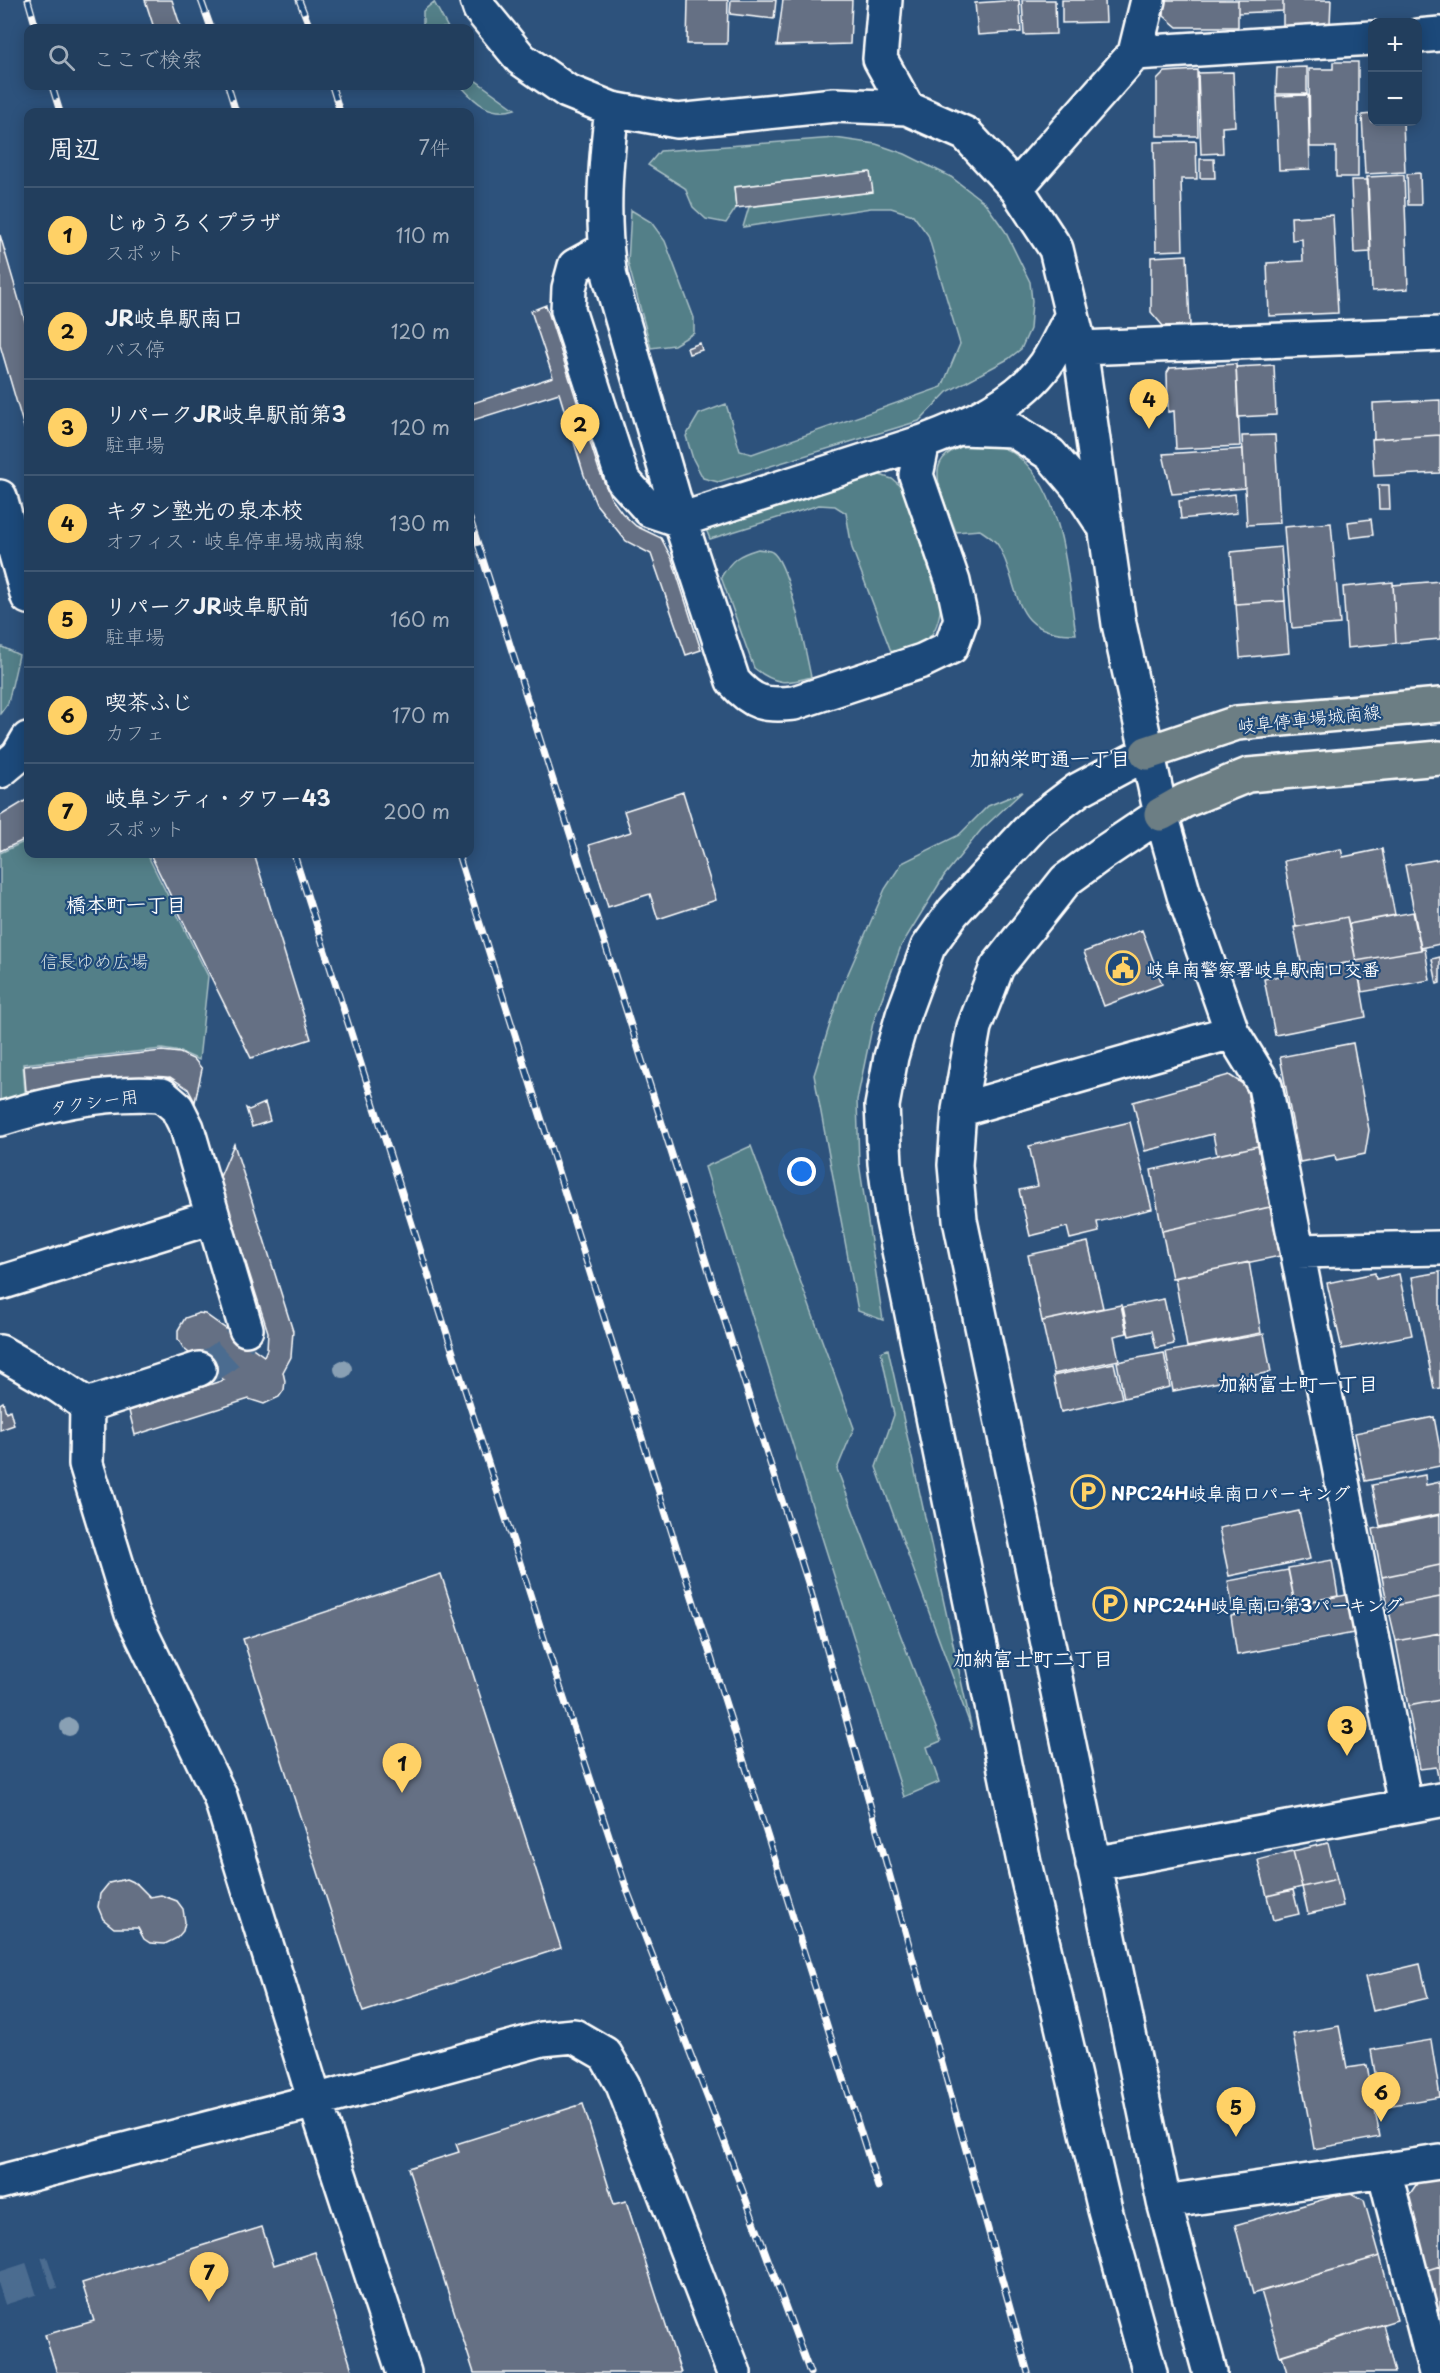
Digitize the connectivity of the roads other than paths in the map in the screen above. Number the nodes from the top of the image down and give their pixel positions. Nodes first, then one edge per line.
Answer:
1 (477, 0) edge
2 (885, 0) edge
3 (1148, 0) edge
4 (1440, 34) edge
5 (1422, 36) edge
6 (1368, 38) edge
7 (1135, 53) junction
8 (908, 108) junction
9 (612, 109) junction
10 (1016, 188) junction
11 (606, 249) junction
12 (1072, 315) junction
13 (1440, 334) edge
14 (1080, 348) junction
15 (961, 428) junction
16 (923, 442) junction
17 (0, 497) edge
18 (680, 520) junction
19 (1106, 529) junction
20 (24, 583) edge
21 (1440, 705) edge
22 (24, 746) edge
23 (1147, 753) junction
24 (1440, 758) edge
25 (0, 771) edge
26 (1161, 814) junction
27 (1232, 1032) junction
28 (959, 1110) junction
29 (0, 1119) edge
30 (213, 1217) junction
31 (1440, 1248) edge
32 (1297, 1251) junction
33 (0, 1283) edge
34 (246, 1329) dead end
35 (0, 1352) edge
36 (199, 1369) tunnel mouth
37 (87, 1405) junction
38 (1440, 1800) edge
39 (1406, 1805) junction
40 (1094, 1864) junction
41 (315, 2102) junction
42 (1440, 2162) edge
43 (1384, 2170) junction
44 (0, 2182) edge
45 (1164, 2202) junction
46 (405, 2373) edge
47 (734, 2373) edge
48 (1150, 2373) edge
49 (1210, 2373) edge
50 (1436, 2373) edge

1 - 9 street
2 - 8 street
3 - 7 street
4 - 5 street
6 - 7 street
7 - 10 street
8 - 9 street
8 - 10 street
9 - 11 street
10 - 12 street
11 - 18 street
11 - 18 street
12 - 14 street
12 - 15 street
13 - 14 street
14 - 19 street
15 - 16 street
15 - 19 street
16 - 18 street
16 - 18 street
17 - 20 street
19 - 23 street
21 - 23 main road, 岐阜停車場城南線
22 - 25 street
23 - 26 street
23 - 48 street
24 - 26 main road
26 - 27 street
26 - 28 street
27 - 28 street
27 - 32 street
28 - 40 street
29 - 30 street, タクシー用
30 - 33 street
30 - 34 street
31 - 32 street
32 - 39 street
35 - 37 street
36 - 37 street
37 - 41 street
38 - 39 street
39 - 40 street
40 - 45 street
41 - 44 street
41 - 46 street
41 - 47 street
42 - 43 street
43 - 45 street
43 - 50 street
45 - 49 street

